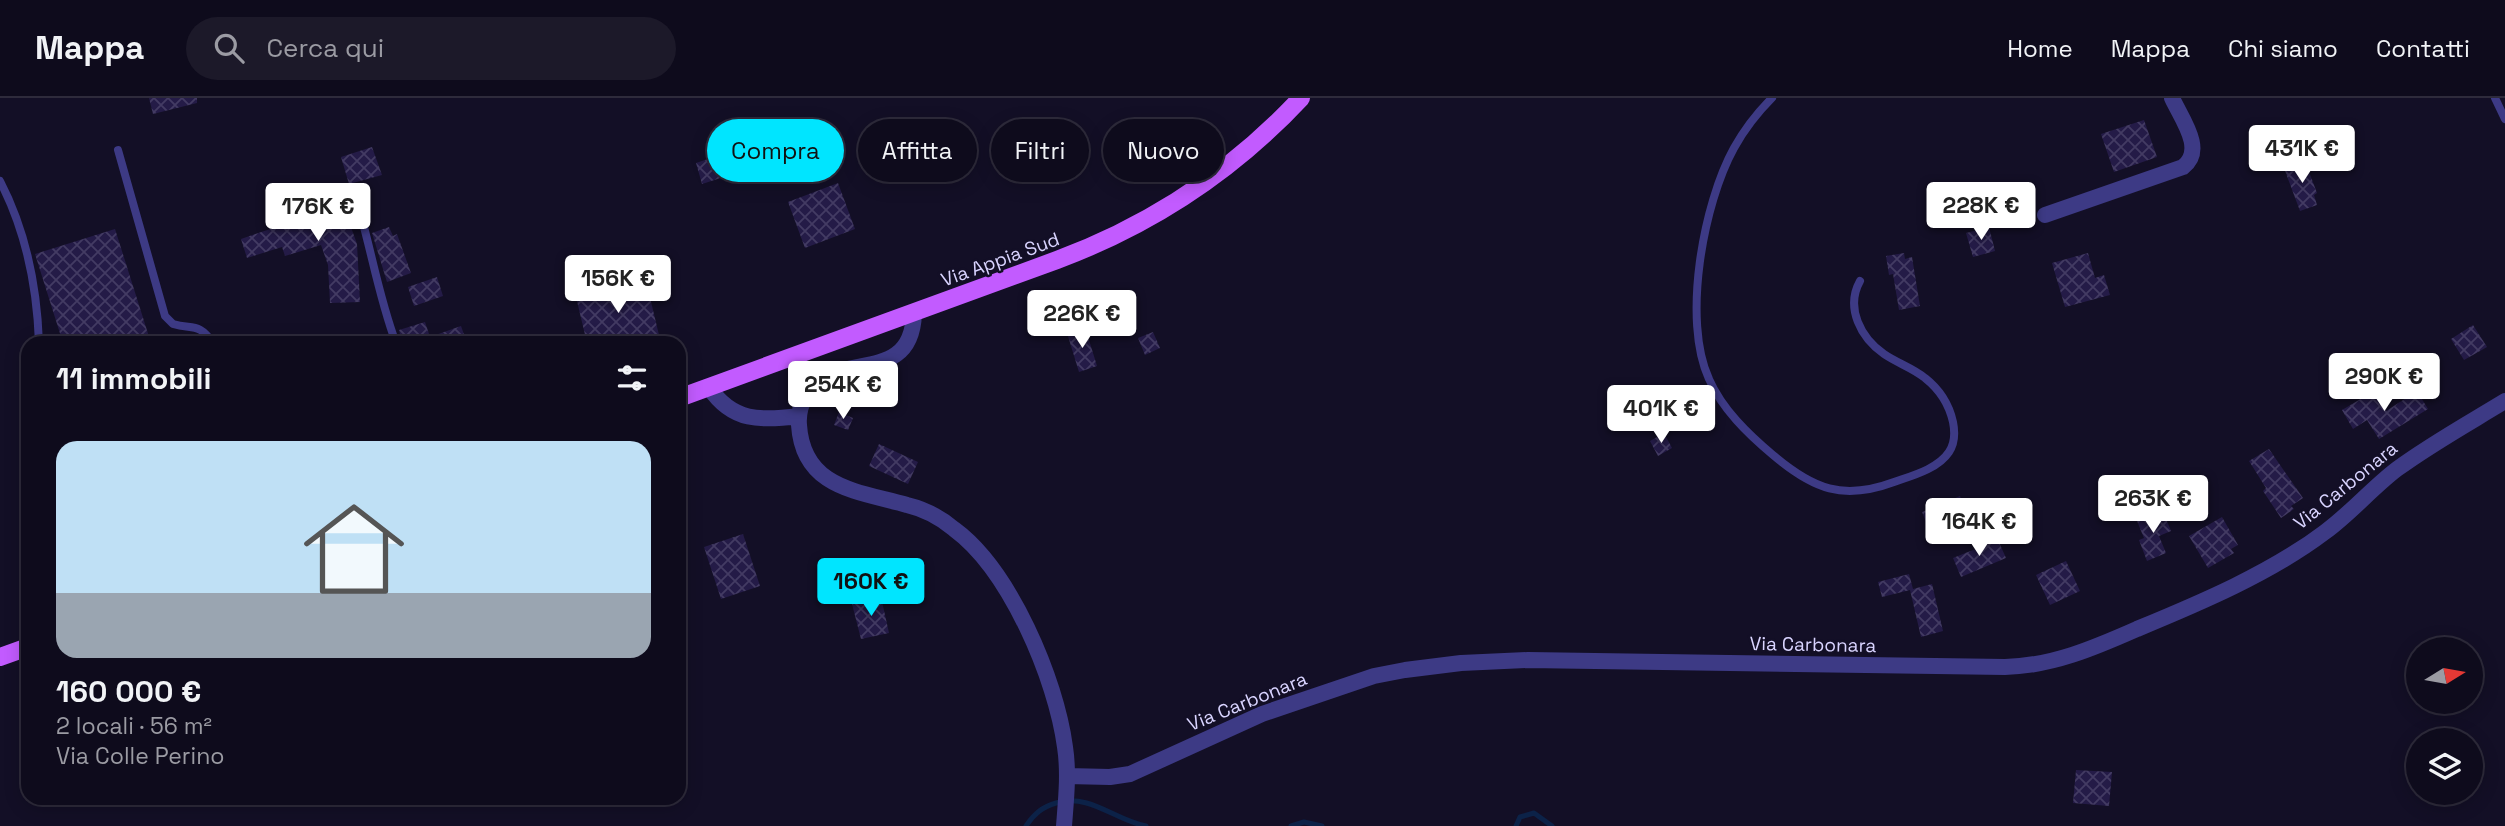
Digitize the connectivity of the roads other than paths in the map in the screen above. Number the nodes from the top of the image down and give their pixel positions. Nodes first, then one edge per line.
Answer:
1 (1301, 98) edge
2 (1772, 98) edge
3 (2172, 98) edge
4 (2496, 98) edge
5 (2505, 119) edge
6 (118, 150) dead end
7 (0, 181) edge
8 (353, 190) dead end
9 (2045, 215) dead end
10 (1860, 281) dead end
11 (914, 314) junction
12 (39, 336) edge
13 (207, 336) edge
14 (394, 336) edge
15 (709, 387) junction
16 (686, 395) edge
17 (2505, 401) edge
18 (799, 416) junction
19 (21, 649) edge
20 (0, 657) edge
21 (1066, 780) junction
22 (1065, 820) edge

1 - 11 main road, Via Appia Sud
2 - 10 lane
3 - 9 street
4 - 5 lane
6 - 13 lane
7 - 12 lane
8 - 14 lane
11 - 15 main road, Via Appia Sud
11 - 18 street
15 - 16 main road, Via Appia Sud
15 - 18 street
17 - 21 street, Via Carbonara
18 - 21 street
19 - 20 main road
21 - 22 street

